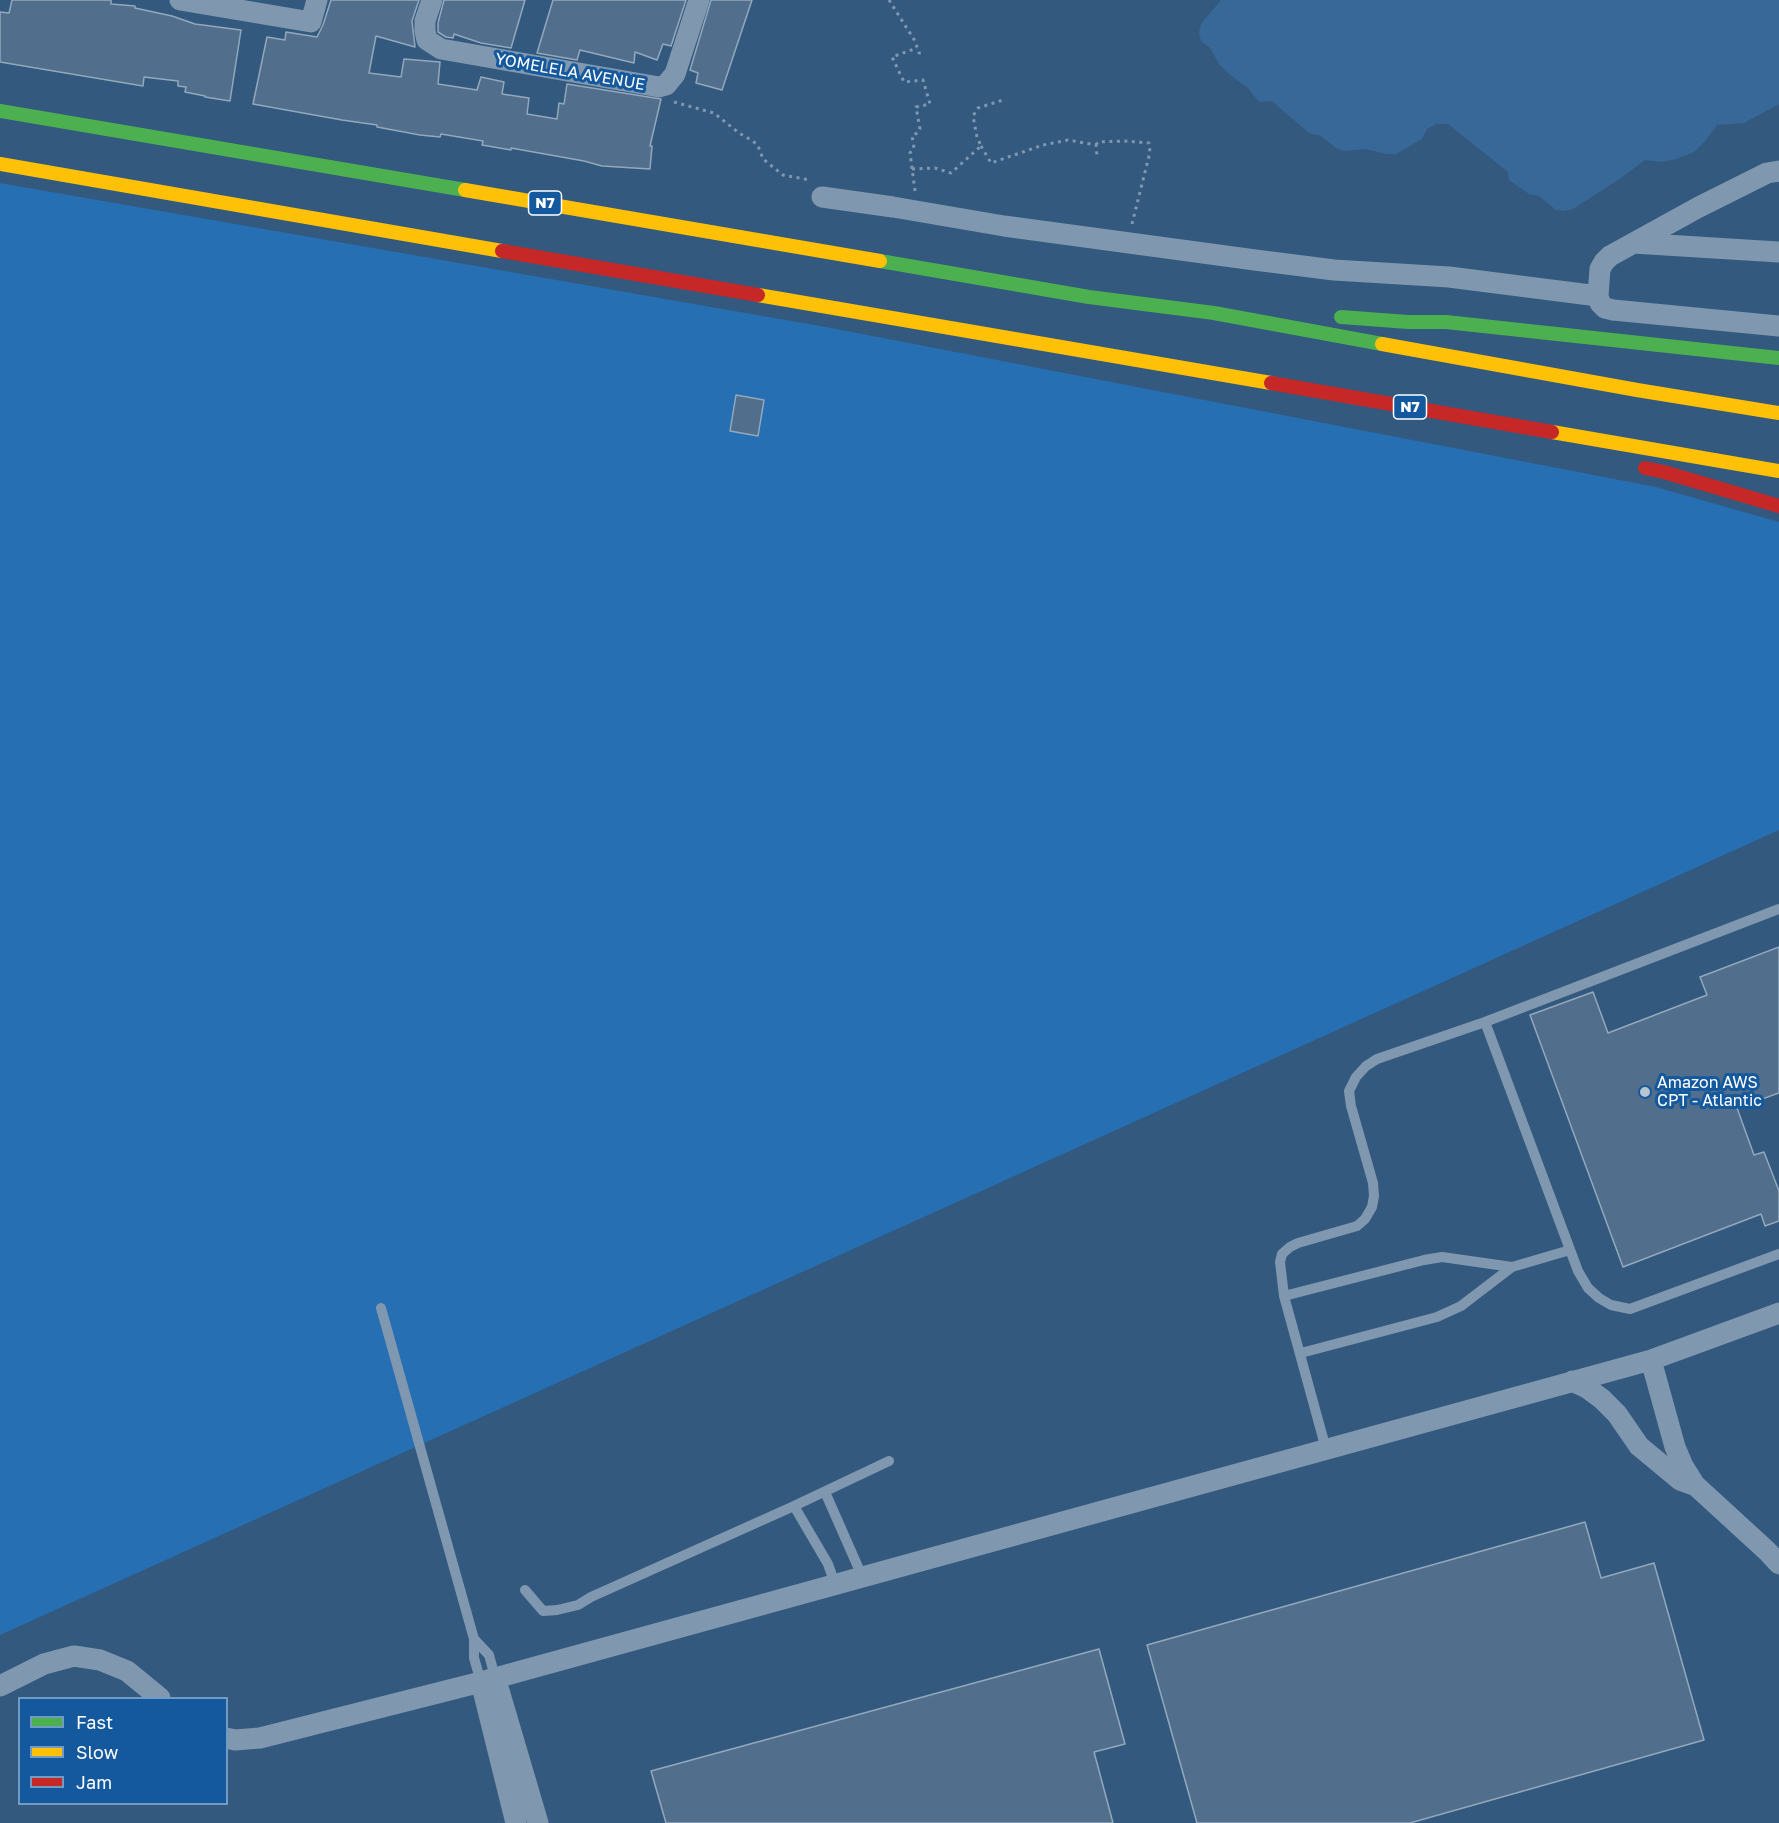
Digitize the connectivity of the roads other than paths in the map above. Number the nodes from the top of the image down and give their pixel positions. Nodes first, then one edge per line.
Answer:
1 (180, 0) edge
2 (317, 0) edge
3 (432, 0) edge
4 (699, 0) edge
5 (0, 111) edge
6 (0, 164) edge
7 (1779, 171) edge
8 (822, 197) road end
9 (1633, 243) junction
10 (1779, 252) edge
11 (1598, 296) junction
12 (1214, 313) junction
13 (1306, 316) dead end
14 (1329, 316) dead end
15 (1779, 326) edge
16 (1041, 343) junction
17 (1779, 358) edge
18 (1060, 362) dead end
19 (1779, 413) edge
20 (1630, 465) dead end
21 (1779, 471) edge
22 (1779, 506) edge
23 (1779, 909) edge
24 (1485, 1022) junction
25 (1570, 1250) junction
26 (1779, 1254) edge
27 (1512, 1266) junction
28 (1284, 1296) junction
29 (381, 1308) dead end
30 (1779, 1313) edge
31 (1301, 1353) junction
32 (1651, 1360) junction
33 (1572, 1381) junction
34 (1326, 1449) junction
35 (889, 1461) dead end
36 (1695, 1485) junction
37 (825, 1492) junction
38 (794, 1506) junction
39 (1779, 1564) edge
40 (862, 1576) junction
41 (835, 1584) junction
42 (525, 1590) dead end
43 (488, 1679) junction
44 (0, 1686) edge
45 (159, 1697) edge
46 (228, 1738) edge
47 (516, 1823) edge
48 (537, 1823) edge

1 - 2 street
3 - 4 street, YOMELELA AVENUE
5 - 12 highway, N7
6 - 16 highway, N7
7 - 9 street
8 - 11 street
9 - 10 street
9 - 11 street
11 - 15 street
12 - 13 highway
12 - 19 highway, N7
14 - 17 highway
16 - 18 highway
16 - 21 highway, N7
20 - 22 highway
23 - 24 lane
24 - 25 lane
24 - 28 lane
25 - 26 lane
25 - 27 lane
27 - 28 lane
27 - 31 lane
28 - 31 lane
29 - 43 lane
30 - 32 street
31 - 34 lane
32 - 33 street
32 - 36 street
33 - 34 street
33 - 36 street
34 - 40 street
35 - 37 lane
36 - 39 street
37 - 38 lane
37 - 40 lane
38 - 41 lane
38 - 42 lane
40 - 41 street
41 - 43 street
43 - 46 street
43 - 47 street
43 - 48 street
44 - 45 street

